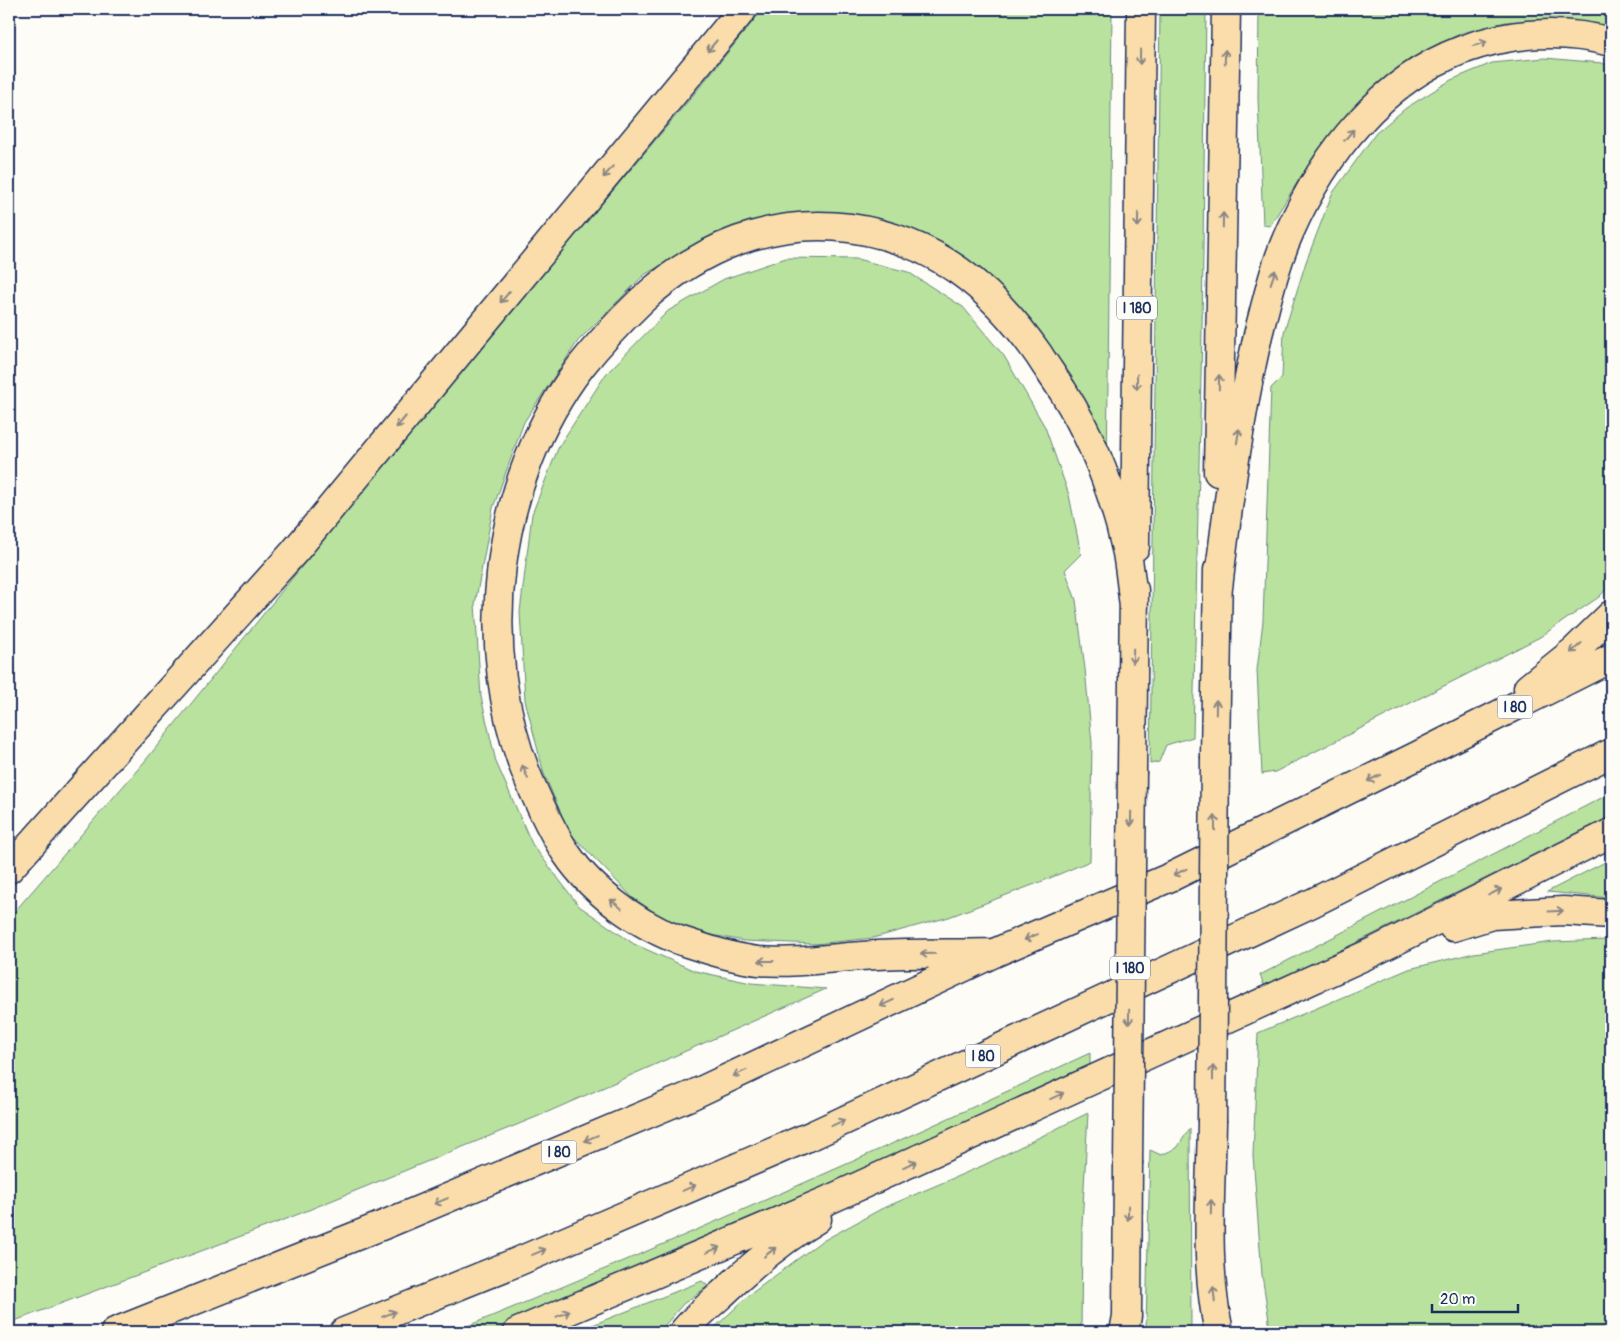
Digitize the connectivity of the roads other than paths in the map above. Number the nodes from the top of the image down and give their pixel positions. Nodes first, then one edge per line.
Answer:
1 (743, 9) edge
2 (1141, 9) edge
3 (1226, 9) edge
4 (1611, 42) edge
5 (1218, 588) junction
6 (1134, 607) junction
7 (1611, 615) edge
8 (1611, 658) edge
9 (1611, 753) edge
10 (1417, 756) junction
11 (1611, 833) edge
12 (9, 869) edge
13 (1611, 914) edge
14 (1373, 952) junction
15 (994, 953) junction
16 (874, 1180) junction
17 (1125, 1324) edge
18 (115, 1332) edge
19 (344, 1332) edge
20 (518, 1332) edge
21 (683, 1332) edge
22 (1219, 1332) edge

1 -> 12 highway
2 -> 6 highway, I 180
5 -> 3 highway
5 -> 4 highway
22 -> 5 highway, bridge
15 -> 6 highway
6 -> 17 highway, I 180, bridge
7 -> 10 highway
8 - 10 highway, I 80
19 -> 9 highway, I 80
10 -> 15 highway, I 80
14 -> 11 highway
14 -> 13 highway
16 -> 14 highway
15 -> 18 highway, I 80
20 -> 16 highway
21 -> 16 highway

